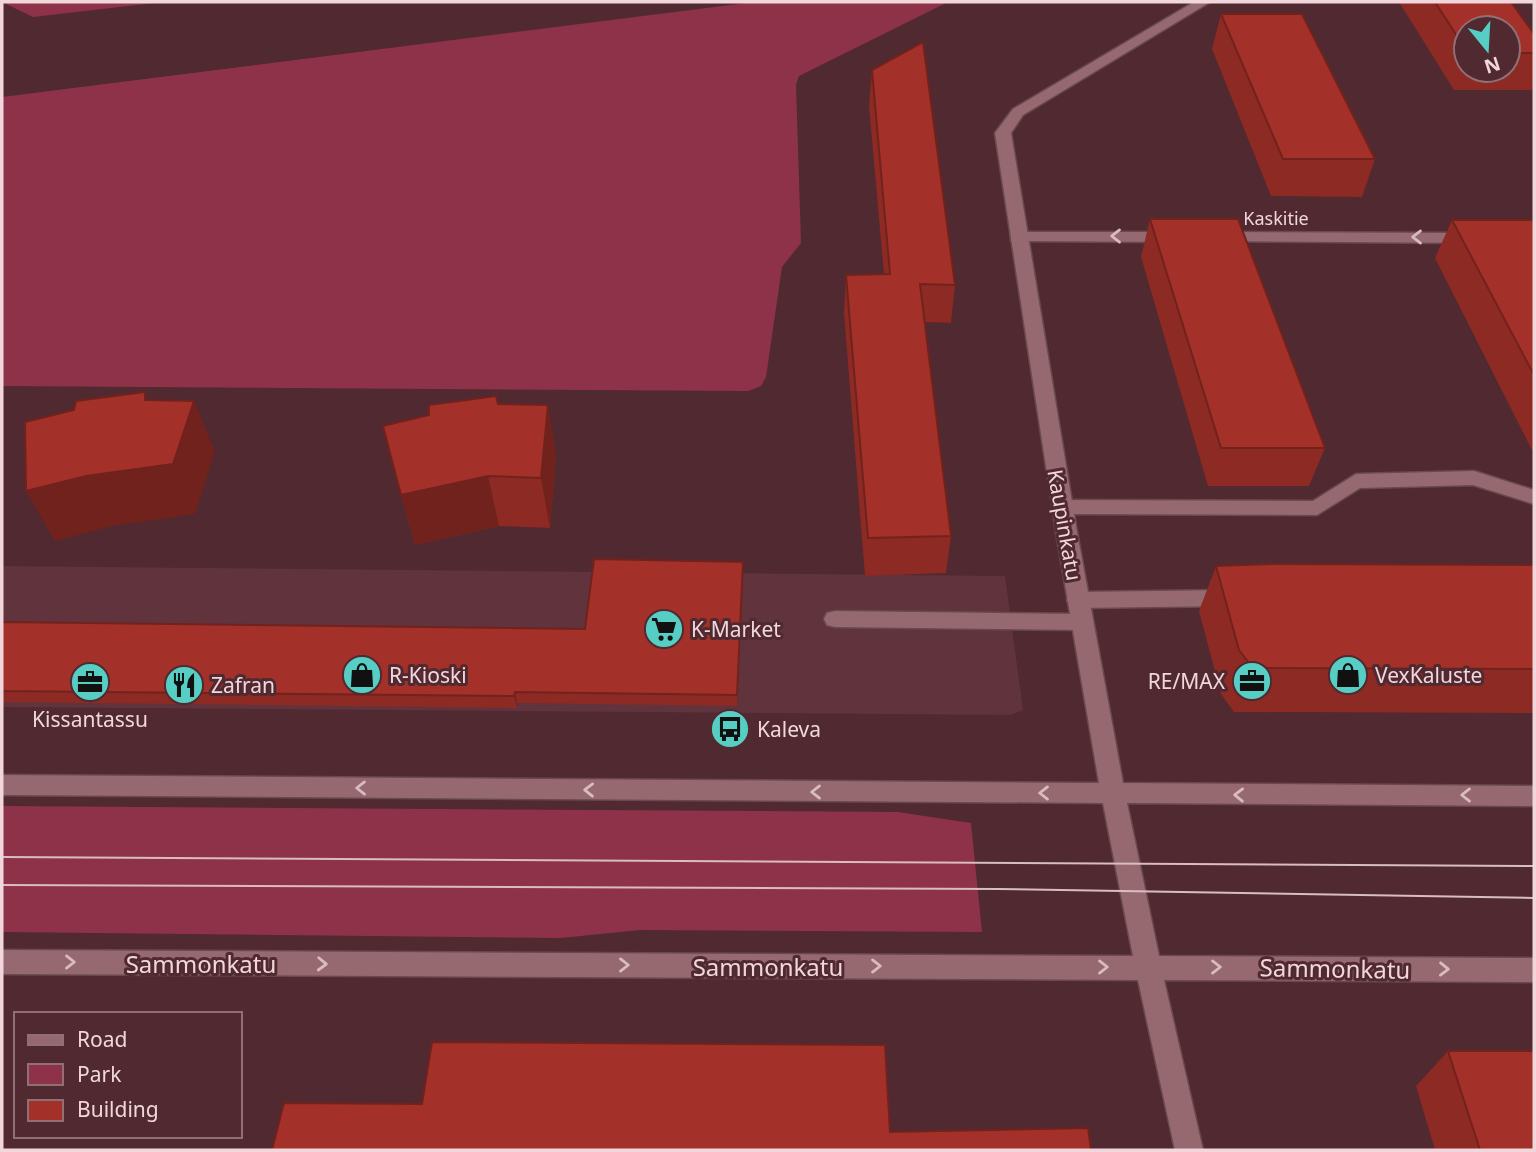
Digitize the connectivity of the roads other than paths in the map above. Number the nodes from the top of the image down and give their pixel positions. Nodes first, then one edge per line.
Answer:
1 (1203, 2) edge
2 (1017, 237) junction
3 (1493, 238) edge
4 (1534, 498) edge
5 (1062, 507) junction
6 (1255, 598) edge
7 (1080, 611) junction
8 (835, 619) dead end
9 (2, 785) edge
10 (1112, 793) junction
11 (1534, 796) edge
12 (2, 962) edge
13 (1148, 967) junction
14 (1534, 970) edge
15 (1189, 1150) edge

1 - 2 main road, Kaupinkatu
3 -> 2 main road, Kaskitie
2 - 5 main road, Kaupinkatu
4 - 5 main road
5 - 7 main road, Kaupinkatu
6 - 7 main road
7 - 8 main road
7 - 10 main road, Kaupinkatu
10 -> 9 main road
11 -> 10 main road
10 - 13 main road, Kaupinkatu
12 -> 13 main road, Sammonkatu
13 -> 14 main road, Sammonkatu
13 - 15 main road, Kaupinkatu

